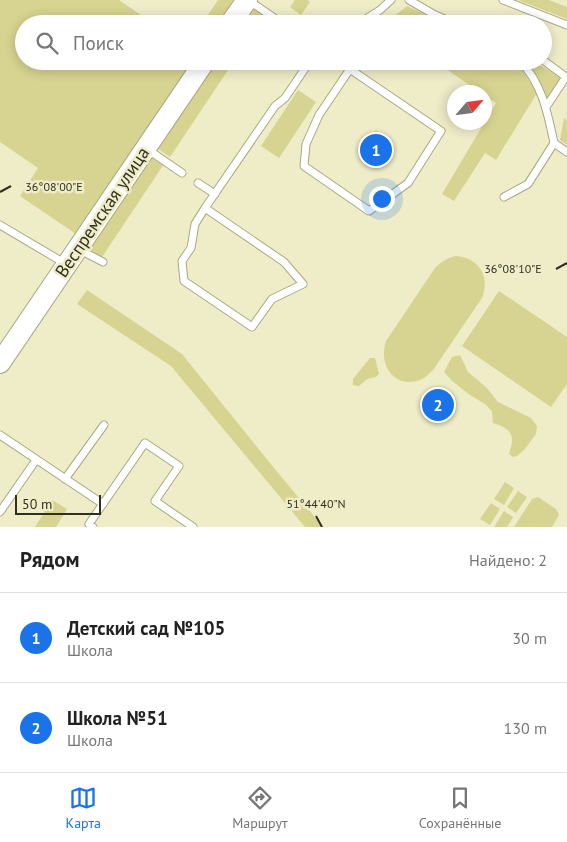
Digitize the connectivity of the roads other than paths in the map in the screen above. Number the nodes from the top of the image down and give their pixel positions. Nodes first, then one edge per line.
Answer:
1 (247, 0) edge
2 (391, 0) edge
3 (409, 0) edge
4 (503, 0) edge
5 (236, 15) edge
6 (270, 15) edge
7 (372, 15) edge
8 (437, 15) edge
9 (543, 15) edge
10 (552, 18) edge
11 (567, 24) edge
12 (552, 67) edge
13 (199, 70) edge
14 (304, 70) edge
15 (349, 70) edge
16 (351, 70) edge
17 (527, 70) edge
18 (546, 107) junction
19 (554, 143) junction
20 (146, 148) junction
21 (567, 152) edge
22 (182, 173) dead end
23 (198, 183) dead end
24 (215, 194) junction
25 (504, 197) dead end
26 (205, 208) junction
27 (0, 225) edge
28 (72, 256) junction
29 (103, 262) dead end
30 (0, 363) edge
31 (104, 425) dead end
32 (0, 435) edge
33 (36, 460) junction
34 (65, 479) junction
35 (103, 504) junction
36 (0, 512) edge
37 (93, 527) edge
38 (193, 527) edge

1 - 5 street
1 - 6 lane
2 - 7 lane
3 - 8 lane
4 - 9 lane
10 - 11 lane
12 - 18 lane
13 - 20 street, Веспремская улица
14 - 24 lane
15 - 16 lane
17 - 18 lane
18 - 19 lane
19 - 21 lane
19 - 25 lane
20 - 22 lane
20 - 28 street, Веспремская улица
23 - 24 lane
24 - 26 lane
26 - 26 lane
27 - 28 lane
28 - 29 lane
28 - 30 street, Веспремская улица
31 - 34 lane
32 - 33 lane
33 - 34 lane
33 - 36 lane
34 - 35 lane
35 - 37 lane
35 - 38 lane

